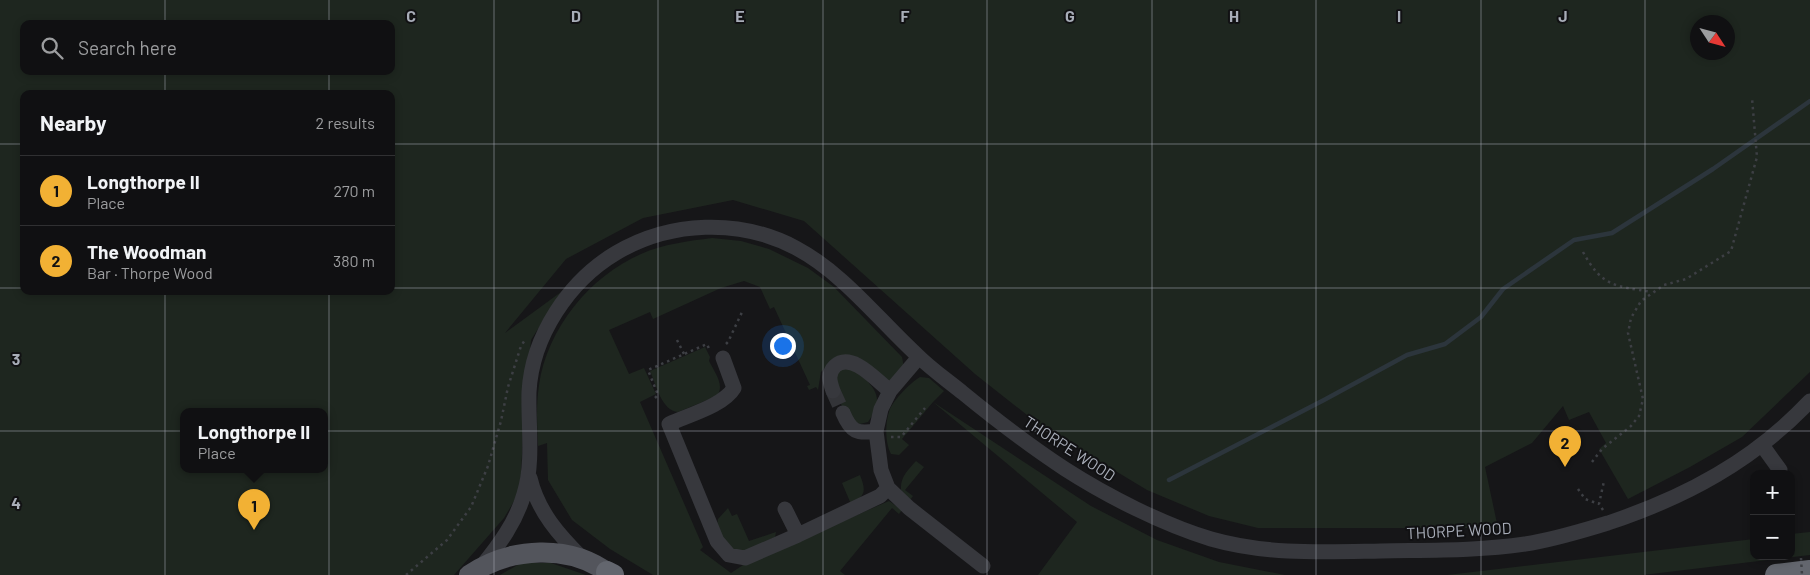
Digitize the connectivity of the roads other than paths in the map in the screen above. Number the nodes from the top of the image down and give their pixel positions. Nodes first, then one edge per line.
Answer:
1 (719, 351) road end
2 (919, 357) junction
3 (833, 391) tunnel mouth
4 (890, 391) junction
5 (1810, 401) edge
6 (843, 413) tunnel mouth
7 (876, 431) junction
8 (1762, 445) junction
9 (1780, 470) dead end
10 (528, 471) junction
11 (888, 488) junction
12 (785, 509) dead end
13 (798, 535) junction
14 (585, 561) junction
15 (1805, 565) edge
16 (983, 566) dead end
17 (475, 572) edge
18 (610, 574) edge
19 (1776, 575) edge

1 - 13 street
2 - 4 street
2 - 8 street, THORPE WOOD
2 - 10 street, THORPE WOOD
3 - 4 street
4 - 7 street
5 - 8 street, THORPE WOOD
6 - 7 street
7 - 11 street
8 - 9 street
10 - 14 street, THORPE WOOD
10 - 17 street, THORPE WOOD
11 - 13 street
11 - 16 street
12 - 13 street
14 - 17 main road
14 - 18 main road
15 - 19 highway

